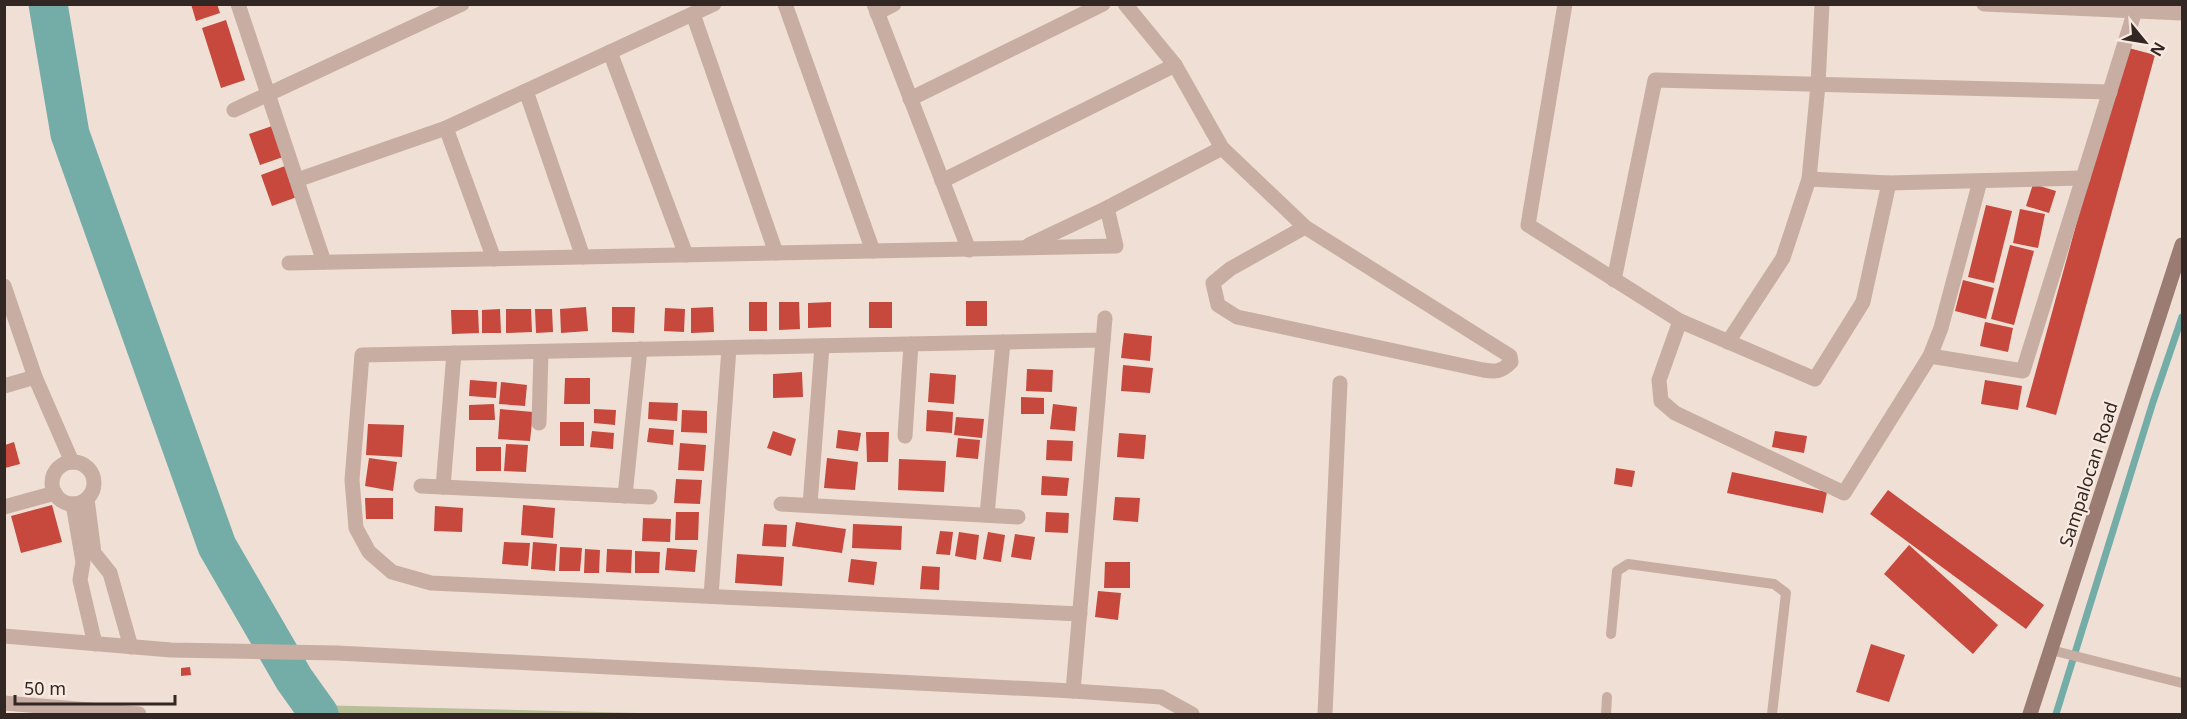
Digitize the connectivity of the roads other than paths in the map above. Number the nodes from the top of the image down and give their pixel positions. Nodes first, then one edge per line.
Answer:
1 (238, 4) edge
2 (462, 4) edge
3 (714, 4) edge
4 (785, 4) edge
5 (894, 4) edge
6 (1103, 4) edge
7 (1125, 4) edge
8 (1565, 4) edge
9 (1822, 4) edge
10 (1984, 4) edge
11 (2136, 8) edge
12 (875, 9) edge
13 (2182, 13) edge
14 (693, 14) junction
15 (610, 52) junction
16 (1175, 65) junction
17 (1818, 85) junction
18 (526, 91) junction
19 (2110, 92) junction
20 (268, 94) junction
21 (910, 99) junction
22 (234, 110) dead end
23 (446, 128) junction
24 (1222, 148) junction
25 (1809, 178) junction
26 (2083, 178) junction
27 (297, 180) junction
28 (1980, 181) junction
29 (942, 182) junction
30 (1889, 183) junction
31 (1107, 208) junction
32 (1305, 227) junction
33 (2182, 245) edge
34 (1023, 248) junction
35 (969, 250) junction
36 (873, 251) junction
37 (776, 253) junction
38 (686, 255) junction
39 (583, 257) junction
40 (494, 259) junction
41 (324, 262) junction
42 (289, 263) dead end
43 (1614, 280) junction
44 (5, 294) edge
45 (1105, 318) dead end
46 (1680, 321) junction
47 (1103, 340) junction
48 (1003, 342) junction
49 (1728, 342) junction
50 (911, 344) junction
51 (822, 346) junction
52 (729, 348) junction
53 (640, 349) junction
54 (542, 352) junction
55 (454, 353) junction
56 (1930, 356) junction
57 (35, 377) junction
58 (1340, 382) dead end
59 (4, 386) edge
60 (539, 423) dead end
61 (905, 436) dead end
62 (72, 462) junction
63 (421, 486) dead end
64 (443, 488) junction
65 (55, 493) junction
66 (625, 496) junction
67 (650, 497) dead end
68 (80, 502) junction
69 (781, 504) dead end
70 (810, 505) junction
71 (4, 507) edge
72 (987, 514) junction
73 (1018, 517) dead end
74 (711, 596) junction
75 (1080, 614) junction
76 (1611, 634) dead end
77 (4, 636) edge
78 (95, 644) junction
79 (132, 647) junction
80 (2051, 650) junction
81 (2182, 683) edge
82 (1074, 691) junction
83 (1607, 697) dead end
84 (4, 703) edge
85 (76, 712) edge
86 (139, 714) edge
87 (1192, 714) edge
88 (1325, 714) edge
89 (1606, 714) edge
90 (1772, 714) edge
91 (2030, 714) edge

1 - 20 street
2 - 20 street
3 - 14 street
4 - 36 street
5 - 12 street
6 - 21 street
7 - 16 street
8 - 43 street
9 - 17 street
10 - 11 street
11 - 13 street
11 - 19 street
12 - 21 street
14 - 15 street
14 - 37 street
15 - 18 street
15 - 38 street
16 - 24 street
16 - 29 street
17 - 19 street
17 - 25 street
17 - 43 street
18 - 23 street
18 - 39 street
19 - 26 street
20 - 22 street
20 - 27 street
21 - 29 street
23 - 27 street
23 - 40 street
24 - 31 street
24 - 32 street
25 - 30 street
25 - 49 street
26 - 28 street
26 - 56 street
27 - 41 street
28 - 30 street
28 - 56 street
29 - 35 street
30 - 49 street
31 - 34 street
31 - 34 street
32 - 32 street
33 - 80 main road, Sampalocan Road
34 - 35 street
35 - 36 street
36 - 37 street
37 - 38 street
38 - 39 street
39 - 40 street
40 - 41 street
41 - 42 street
43 - 46 street
44 - 57 street
45 - 47 street
46 - 49 street
46 - 56 street
47 - 48 street
47 - 75 street
48 - 50 street
48 - 72 street
50 - 51 street
50 - 61 street
51 - 52 street
51 - 70 street
52 - 53 street
52 - 74 street
53 - 54 street
53 - 66 street
54 - 55 street
54 - 60 street
55 - 64 street
55 - 74 street
57 - 59 street
57 - 62 street
58 - 88 street
62 - 65 street
62 - 68 street
63 - 64 street
64 - 66 street
65 - 68 street
65 - 71 street
66 - 67 street
68 - 78 street
68 - 79 street
69 - 70 street
70 - 72 street
72 - 73 street
74 - 75 street
75 - 82 street
76 - 90 lane
77 - 78 street
78 - 79 street
79 - 82 street
80 - 81 lane
80 - 91 main road, Sampalocan Road
82 - 87 street
83 - 89 lane
84 - 85 street
85 - 86 street

